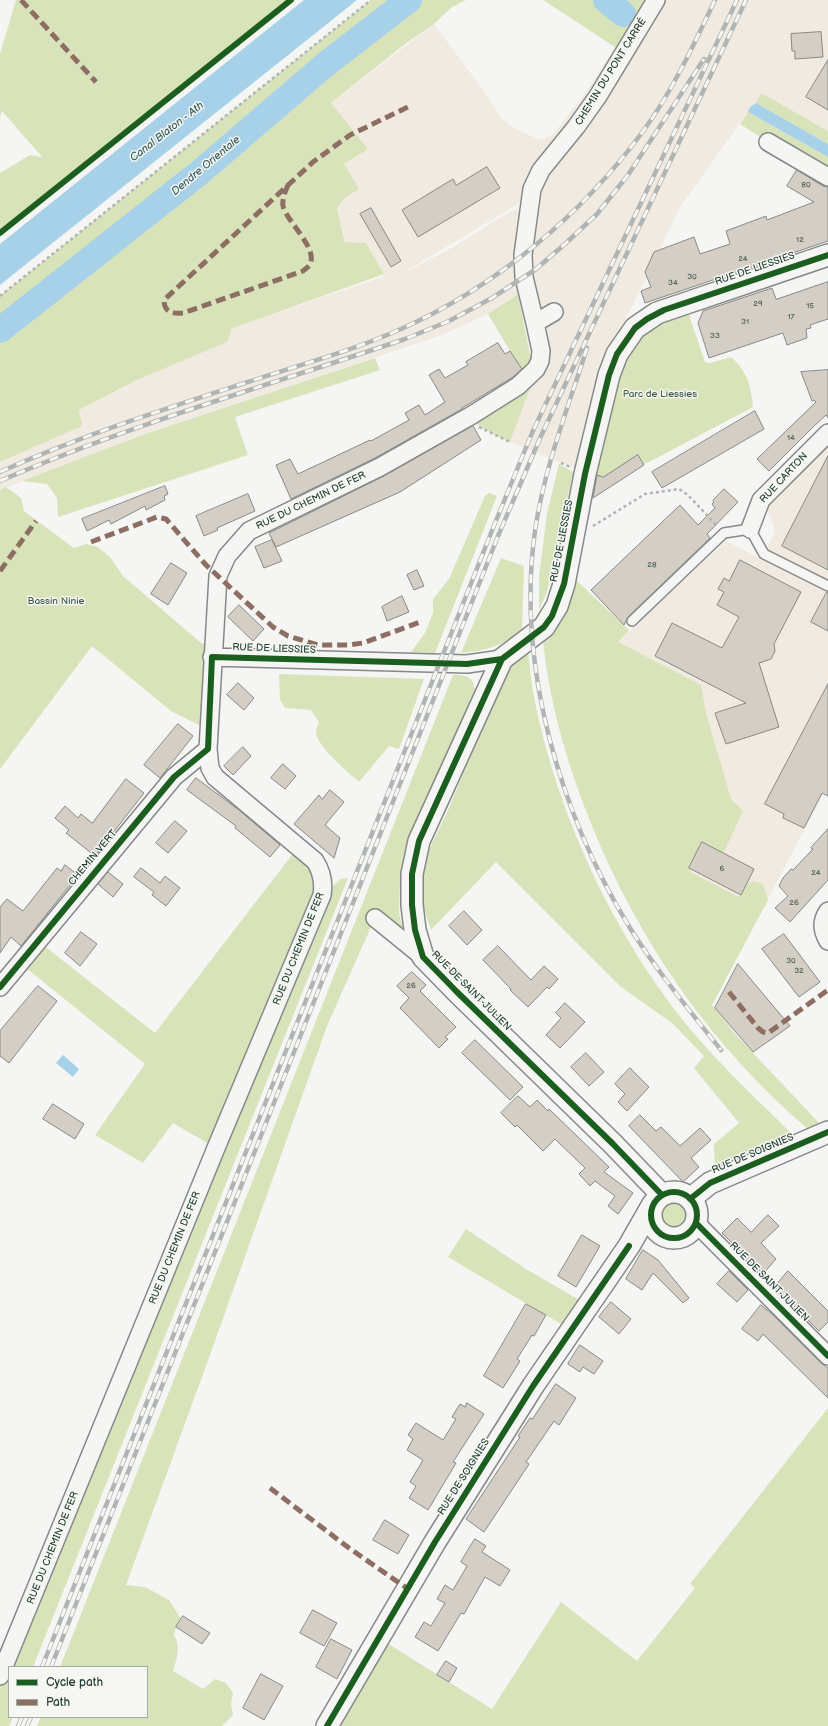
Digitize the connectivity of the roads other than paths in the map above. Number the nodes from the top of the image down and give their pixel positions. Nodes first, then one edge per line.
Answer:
1 (656, 0) edge
2 (768, 142) dead end
3 (828, 177) edge
4 (828, 255) edge
5 (554, 312) dead end
6 (535, 323) junction
7 (828, 433) edge
8 (750, 529) junction
9 (828, 586) edge
10 (632, 621) dead end
11 (212, 657) junction
12 (502, 659) junction
13 (208, 749) junction
14 (828, 911) edge
15 (376, 918) dead end
16 (828, 941) edge
17 (423, 957) junction
18 (0, 986) edge
19 (828, 1132) edge
20 (690, 1199) junction
21 (658, 1200) junction
22 (696, 1223) junction
23 (657, 1230) junction
24 (629, 1246) junction
25 (828, 1356) edge
26 (0, 1676) edge
27 (327, 1726) edge

1 - 6 street, CHEMIN DU PONT CARRÉ
2 - 3 street
4 - 12 street, RUE DE LIESSIES
5 - 6 street
6 - 11 street, RUE DU CHEMIN DE FER
7 - 8 street, RUE CARTON
8 - 9 lane
8 - 10 lane
11 - 12 street, RUE DE LIESSIES
11 - 13 street, RUE DU CHEMIN DE FER
12 - 17 street, RUE DE SAINT-JULIEN
13 - 18 street, CHEMIN VERT
13 - 26 street, RUE DU CHEMIN DE FER
14 - 16 street
15 - 17 street, RUE DE SAINT-JULIEN
17 - 21 street, RUE DE SAINT-JULIEN
19 - 20 street, RUE DE SOIGNIES
20 - 21 street
20 - 22 street
21 - 23 street
21 - 24 street, RUE DE SOIGNIES
22 - 23 street
22 - 25 street, RUE DE SAINT-JULIEN
23 - 24 street, RUE DE SOIGNIES
24 - 27 street, RUE DE SOIGNIES

